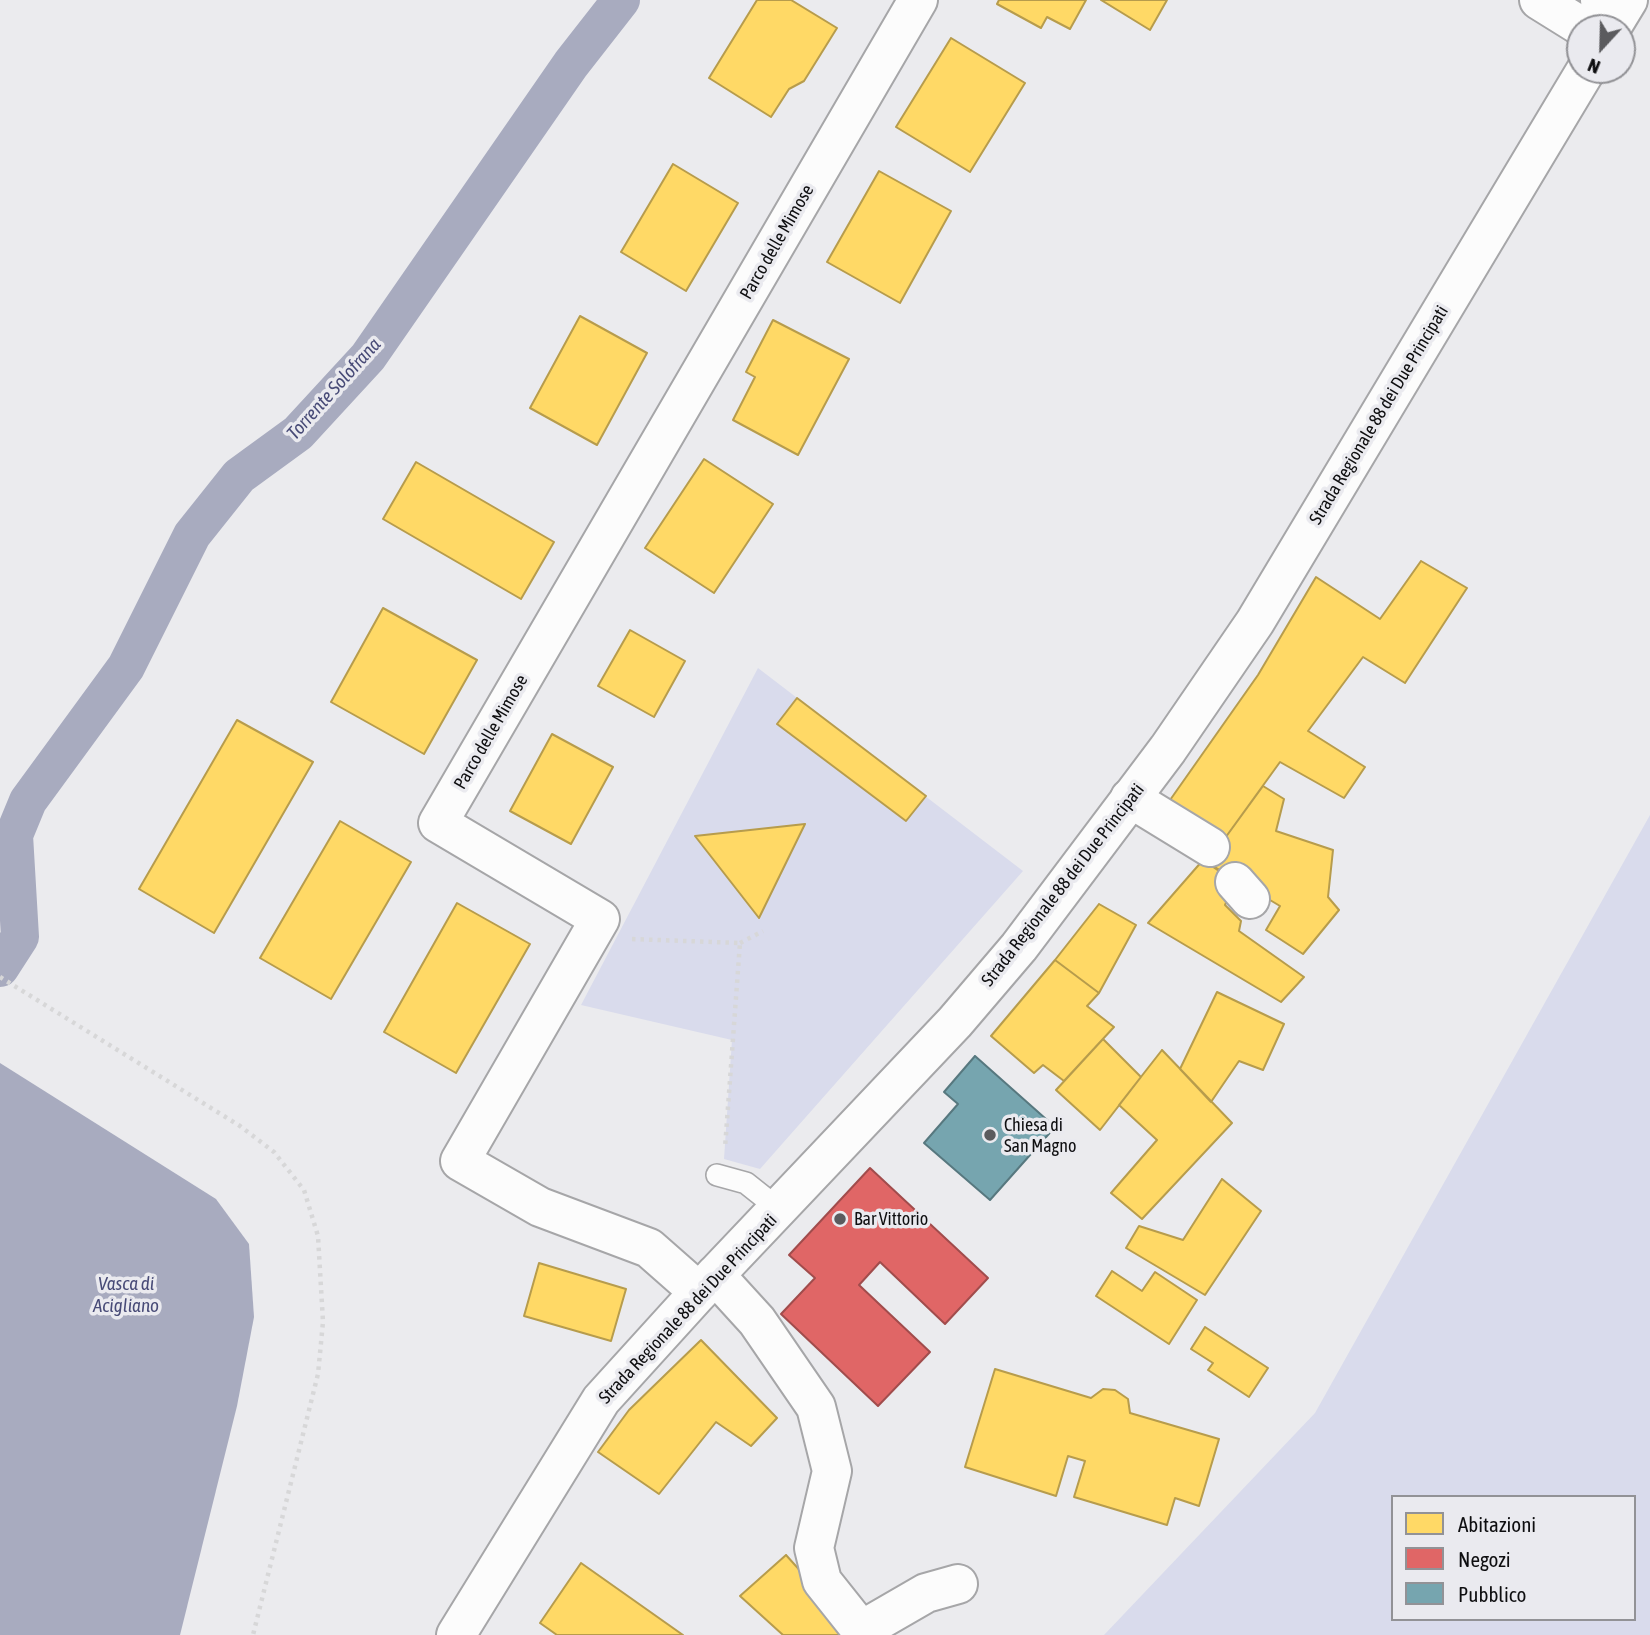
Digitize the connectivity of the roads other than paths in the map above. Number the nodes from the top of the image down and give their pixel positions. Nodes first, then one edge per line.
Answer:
1 (918, 0) edge
2 (1539, 0) edge
3 (1566, 17) edge
4 (1578, 84) edge
5 (1130, 798) junction
6 (1210, 847) dead end
7 (720, 1167) road end
8 (780, 1210) junction
9 (707, 1284) junction
10 (958, 1584) dead end
11 (863, 1633) edge
12 (456, 1635) edge

1 - 9 street, Parco delle Mimose
2 - 3 street
4 - 5 street, Strada Regionale 88 dei Due Principati
5 - 6 street
5 - 8 street, Strada Regionale 88 dei Due Principati
7 - 8 lane
8 - 9 street, Strada Regionale 88 dei Due Principati
9 - 11 street
9 - 12 street, Strada Regionale 88 dei Due Principati
10 - 11 street

